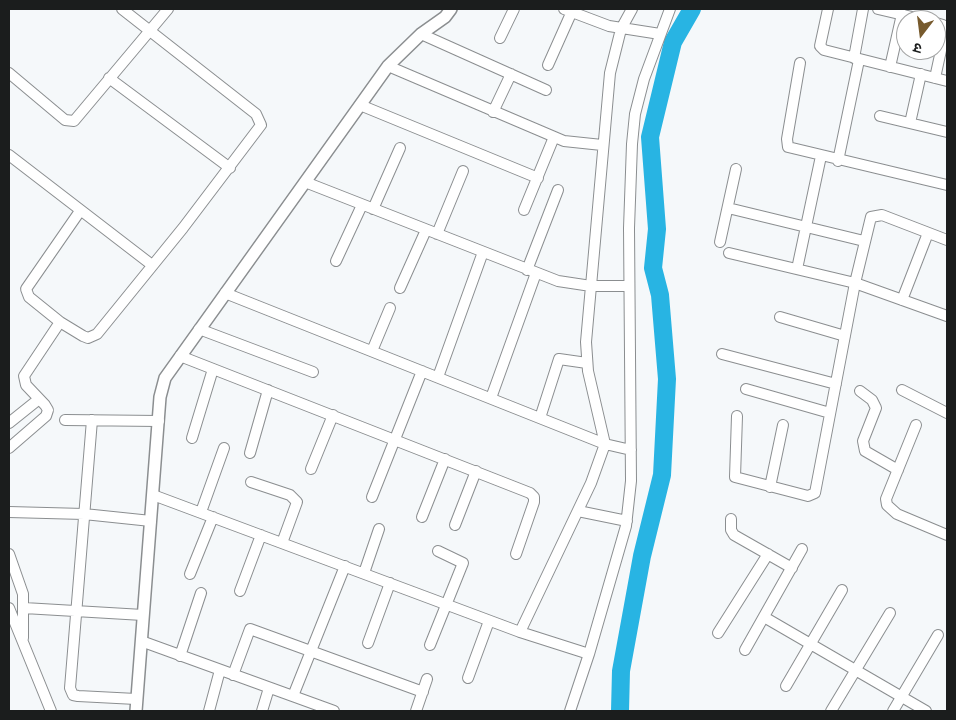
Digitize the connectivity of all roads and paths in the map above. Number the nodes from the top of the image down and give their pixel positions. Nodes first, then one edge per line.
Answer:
1 (122, 9) edge
2 (168, 9) edge
3 (451, 9) edge
4 (514, 9) edge
5 (632, 9) edge
6 (670, 9) edge
7 (828, 9) edge
8 (863, 9) edge
9 (878, 9) edge
10 (570, 10) edge
11 (896, 13) edge
12 (621, 29) junction
13 (151, 30) junction
14 (421, 34) junction
15 (660, 34) junction
16 (500, 38) dead end
17 (896, 40) edge
18 (856, 59) junction
19 (939, 60) edge
20 (800, 63) dead end
21 (388, 66) junction
22 (548, 66) dead end
23 (890, 67) junction
24 (9, 73) edge
25 (511, 74) junction
26 (921, 74) junction
27 (109, 78) junction
28 (935, 78) junction
29 (947, 81) edge
30 (546, 90) dead end
31 (360, 106) junction
32 (493, 112) junction
33 (880, 116) dead end
34 (910, 123) junction
35 (947, 132) edge
36 (554, 138) junction
37 (602, 146) junction
38 (400, 148) dead end
39 (9, 155) edge
40 (821, 156) junction
41 (838, 161) junction
42 (230, 168) junction
43 (736, 169) dead end
44 (463, 171) dead end
45 (538, 178) junction
46 (304, 182) junction
47 (947, 185) edge
48 (558, 190) dead end
49 (362, 205) junction
50 (728, 208) junction
51 (373, 209) junction
52 (524, 210) dead end
53 (80, 211) junction
54 (805, 228) junction
55 (426, 230) junction
56 (928, 233) junction
57 (437, 234) junction
58 (947, 240) edge
59 (864, 241) junction
60 (720, 242) dead end
61 (483, 252) junction
62 (729, 253) dead end
63 (336, 261) dead end
64 (152, 265) junction
65 (797, 269) junction
66 (531, 272) junction
67 (855, 283) junction
68 (591, 286) junction
69 (630, 286) junction
70 (400, 288) dead end
71 (225, 292) junction
72 (902, 300) junction
73 (390, 308) dead end
74 (947, 316) edge
75 (780, 317) dead end
76 (60, 322) junction
77 (200, 329) junction
78 (845, 336) junction
79 (372, 351) junction
80 (722, 354) dead end
81 (180, 356) junction
82 (587, 363) junction
83 (213, 369) junction
84 (422, 370) junction
85 (313, 372) dead end
86 (438, 377) junction
87 (836, 384) junction
88 (746, 388) dead end
89 (268, 390) junction
90 (902, 390) dead end
91 (860, 391) dead end
92 (492, 398) junction
93 (39, 399) junction
94 (830, 413) junction
95 (947, 413) edge
96 (333, 415) junction
97 (737, 416) dead end
98 (540, 418) junction
99 (65, 420) dead end
100 (92, 420) junction
101 (158, 421) junction
102 (9, 423) edge
103 (782, 425) dead end
104 (916, 425) dead end
105 (192, 438) dead end
106 (396, 440) junction
107 (605, 444) junction
108 (9, 448) edge
109 (224, 448) dead end
110 (631, 450) junction
111 (250, 453) dead end
112 (445, 459) junction
113 (311, 470) dead end
114 (898, 470) junction
115 (476, 471) junction
116 (252, 482) dead end
117 (770, 487) junction
118 (153, 494) junction
119 (372, 497) dead end
120 (578, 511) junction
121 (9, 512) edge
122 (201, 512) junction
123 (84, 514) junction
124 (213, 517) junction
125 (422, 517) dead end
126 (731, 519) dead end
127 (151, 521) junction
128 (627, 521) junction
129 (455, 525) dead end
130 (380, 529) dead end
131 (261, 535) junction
132 (947, 535) edge
133 (282, 543) junction
134 (802, 550) dead end
135 (438, 551) dead end
136 (9, 554) edge
137 (516, 554) dead end
138 (768, 554) junction
139 (345, 566) junction
140 (792, 568) junction
141 (364, 573) junction
142 (190, 574) dead end
143 (390, 583) junction
144 (842, 590) dead end
145 (240, 591) dead end
146 (201, 593) dead end
147 (446, 604) junction
148 (9, 608) edge
149 (24, 608) junction
150 (76, 610) junction
151 (890, 613) dead end
152 (143, 615) junction
153 (764, 617) junction
154 (489, 620) junction
155 (520, 632) junction
156 (718, 633) dead end
157 (938, 635) dead end
158 (23, 641) junction
159 (141, 641) junction
160 (368, 643) dead end
161 (810, 644) junction
162 (430, 645) dead end
163 (311, 650) junction
164 (745, 650) dead end
165 (589, 654) junction
166 (180, 656) junction
167 (220, 670) junction
168 (856, 671) junction
169 (233, 675) junction
170 (468, 678) dead end
171 (427, 679) dead end
172 (786, 686) dead end
173 (269, 688) junction
174 (423, 692) junction
175 (293, 696) junction
176 (902, 697) junction
177 (136, 705) edge
178 (51, 711) edge
179 (209, 711) edge
180 (262, 711) edge
181 (334, 711) edge
182 (416, 711) edge
183 (570, 711) edge
184 (831, 711) edge
185 (893, 711) edge
186 (926, 711) edge

1 - 13 street
2 - 13 street
3 - 14 street
4 - 16 street
5 - 12 street
6 - 15 street
7 - 18 street
8 - 18 street
9 - 11 street
10 - 12 street
10 - 22 street
12 - 15 street
12 - 37 street
13 - 27 street
13 - 42 street
14 - 21 street
14 - 25 street
15 - 69 street
17 - 23 street
18 - 23 street
18 - 41 street
19 - 28 street
20 - 40 street
21 - 31 street
21 - 32 street
23 - 26 street
24 - 27 street
25 - 30 street
25 - 32 street
26 - 28 street
26 - 34 street
27 - 42 street
28 - 29 street
31 - 45 street
31 - 46 street
32 - 36 street
33 - 34 street
34 - 35 street
36 - 37 street
36 - 45 street
37 - 68 street
38 - 51 street
39 - 53 street
40 - 41 street
40 - 54 street
41 - 47 street
42 - 64 street
43 - 50 street
44 - 57 street
45 - 52 street
46 - 49 street
46 - 71 street
48 - 66 street
49 - 51 street
49 - 63 street
50 - 54 street
50 - 60 street
51 - 55 street
53 - 64 street
53 - 76 street
54 - 59 street
54 - 65 street
55 - 57 street
55 - 70 street
56 - 58 street
56 - 59 street
56 - 72 street
57 - 61 street
59 - 67 street
61 - 66 street
61 - 86 street
62 - 65 street
64 - 76 street
65 - 67 street
66 - 68 street
66 - 92 street
67 - 72 street
67 - 78 street
68 - 69 street
68 - 82 street
69 - 110 street
71 - 77 street
71 - 79 street
72 - 74 street
73 - 79 street
75 - 78 street
76 - 93 street
77 - 81 street
77 - 85 street
78 - 87 street
79 - 84 street
80 - 87 street
81 - 83 street
81 - 101 street
82 - 98 street
82 - 107 street
83 - 89 street
83 - 105 street
84 - 86 street
84 - 106 street
86 - 92 street
87 - 94 street
88 - 94 street
89 - 96 street
89 - 111 street
90 - 95 street
91 - 114 street
92 - 98 street
93 - 102 street
93 - 108 street
94 - 117 street
96 - 106 street
96 - 113 street
97 - 117 street
98 - 107 street
99 - 100 street
100 - 101 street
100 - 123 street
101 - 118 street
103 - 117 street
104 - 114 street
106 - 112 street
106 - 119 street
107 - 110 street
107 - 120 street
109 - 122 street
110 - 128 street
112 - 115 street
112 - 125 street
114 - 132 street
115 - 129 street
115 - 137 street
116 - 133 street
118 - 122 street
118 - 127 street
120 - 128 street
120 - 155 street
121 - 123 street
122 - 124 street
123 - 127 street
123 - 150 street
124 - 131 street
124 - 142 street
126 - 138 street
127 - 152 street
128 - 165 street
130 - 141 street
131 - 133 street
131 - 145 street
133 - 139 street
134 - 140 street
135 - 147 street
136 - 149 street
138 - 140 street
138 - 156 street
139 - 141 street
139 - 163 street
140 - 153 street
141 - 143 street
143 - 147 street
143 - 160 street
144 - 161 street
146 - 166 street
147 - 154 street
147 - 162 street
148 - 158 street
149 - 150 street
149 - 158 street
150 - 152 street
150 - 177 street
151 - 168 street
152 - 159 street
153 - 161 street
153 - 164 street
154 - 155 street
154 - 170 street
155 - 165 street
157 - 176 street
158 - 178 street
159 - 166 street
159 - 177 street
161 - 168 street
161 - 172 street
163 - 169 street
163 - 174 street
163 - 175 street
165 - 183 street
166 - 167 street
167 - 169 street
167 - 179 street
168 - 176 street
168 - 184 street
169 - 173 street
171 - 174 street
173 - 175 street
173 - 180 street
174 - 182 street
175 - 181 street
176 - 185 street
176 - 186 street

